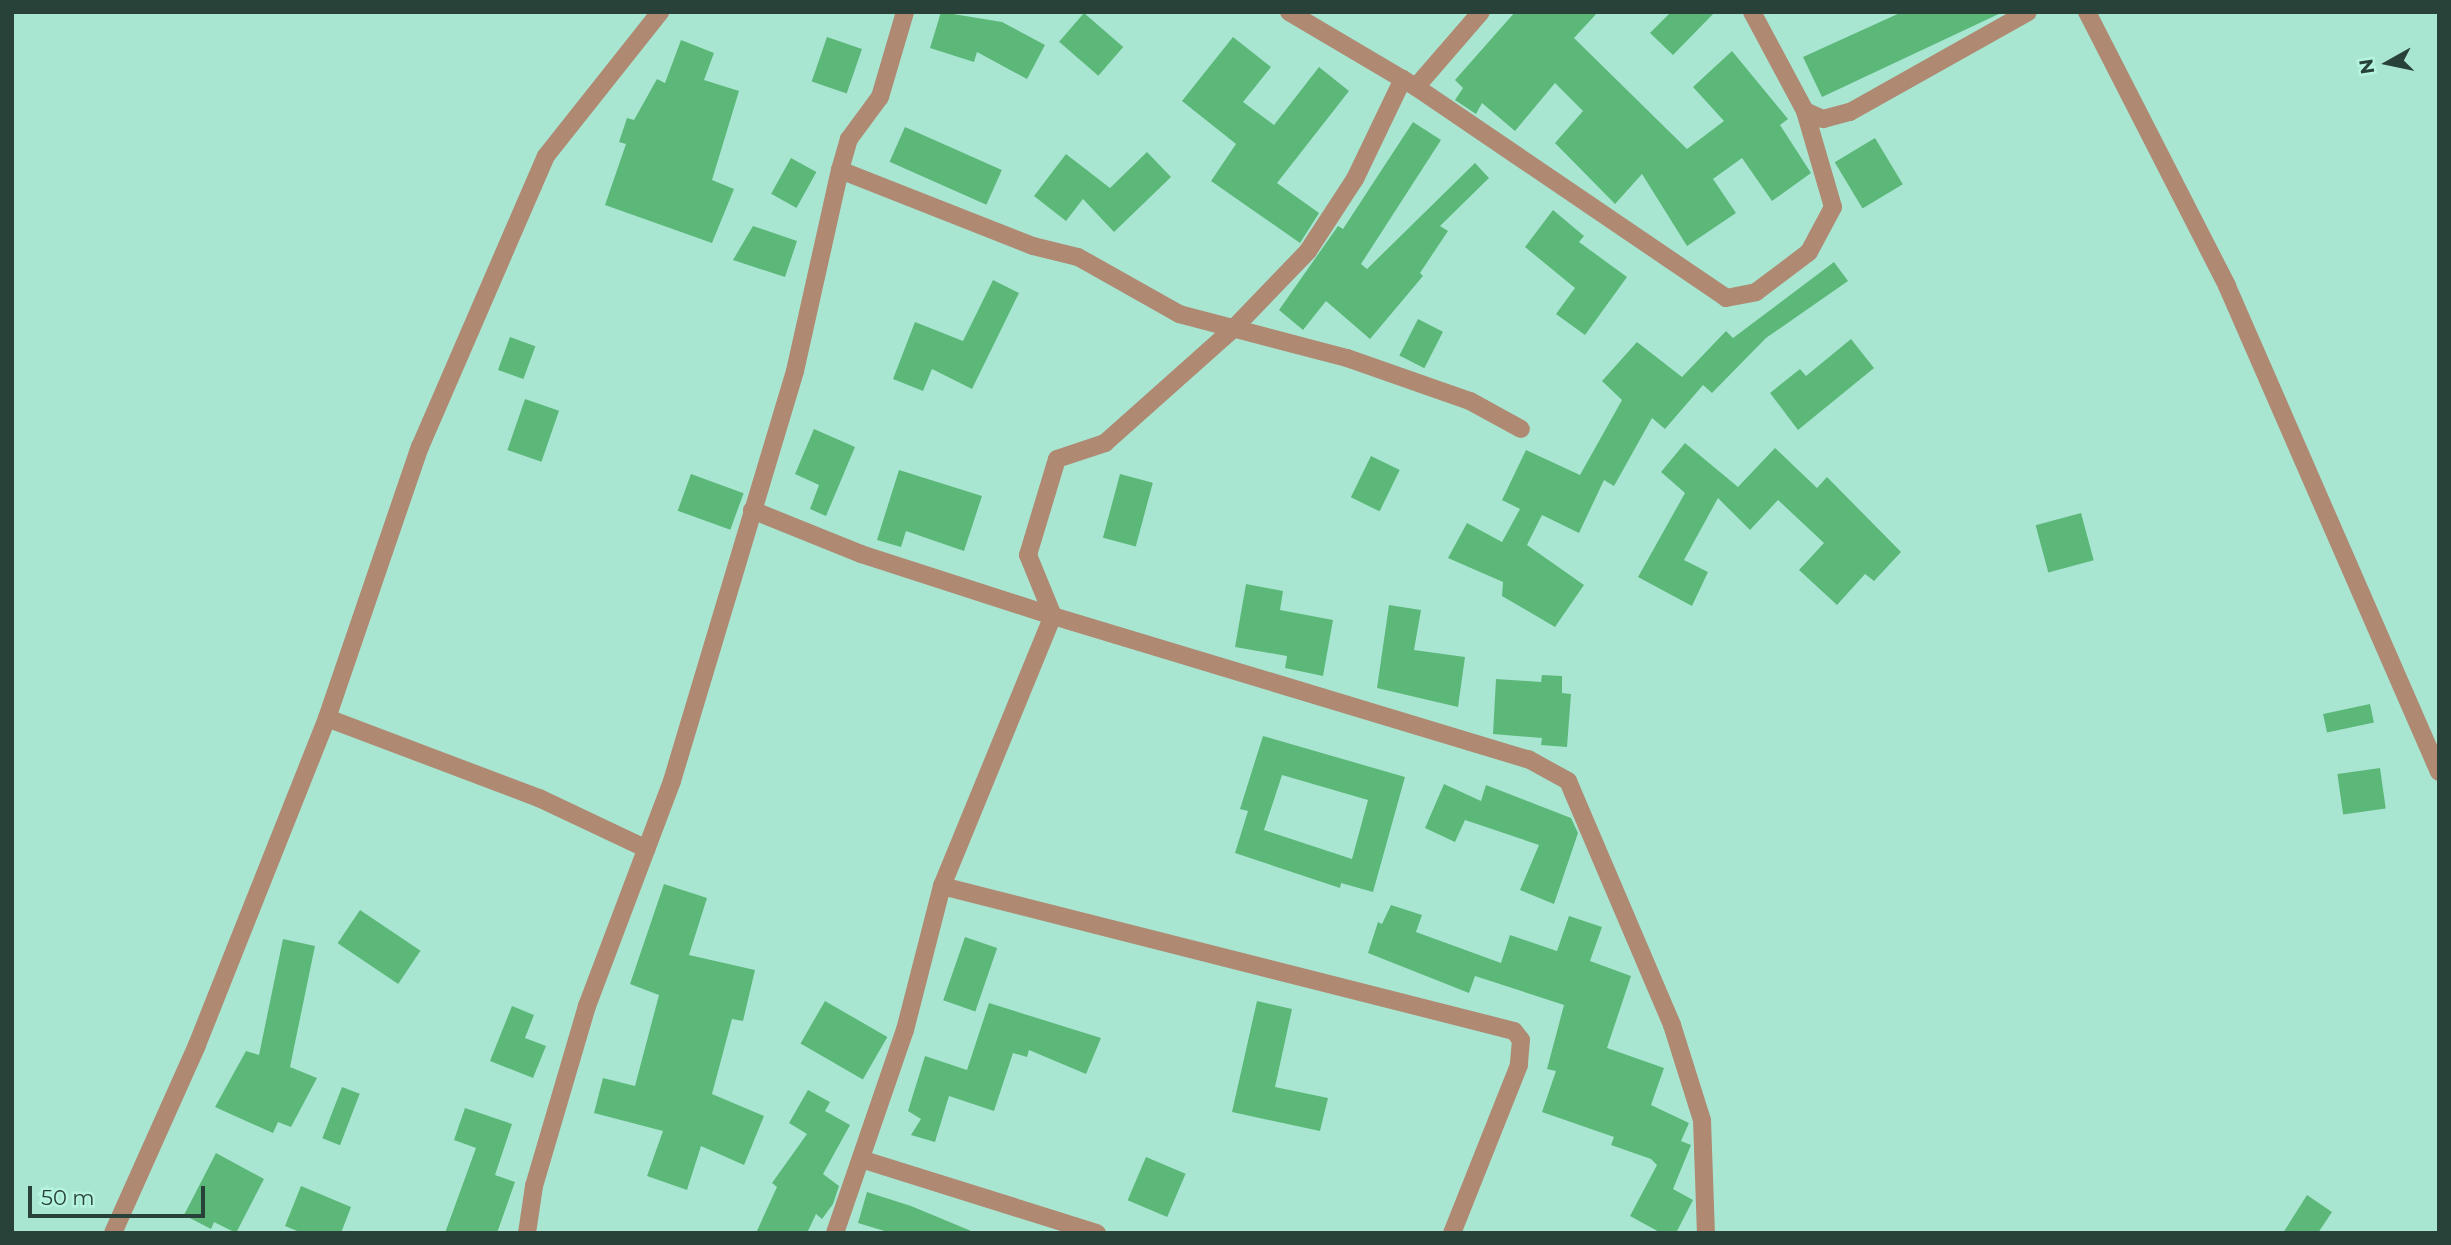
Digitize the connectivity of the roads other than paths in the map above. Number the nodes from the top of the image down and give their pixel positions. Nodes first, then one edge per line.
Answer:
1 (660, 12) edge
2 (905, 12) edge
3 (1289, 12) edge
4 (1481, 12) edge
5 (1752, 12) edge
6 (2028, 12) edge
7 (2087, 12) edge
8 (1409, 83) junction
9 (1805, 111) junction
10 (839, 170) junction
11 (1233, 329) junction
12 (1521, 429) dead end
13 (752, 510) junction
14 (1053, 616) junction
15 (327, 718) junction
16 (2439, 772) edge
17 (647, 849) junction
18 (942, 886) junction
19 (864, 1160) junction
20 (113, 1233) edge
21 (527, 1233) edge
22 (835, 1233) edge
23 (1097, 1233) edge
24 (1452, 1233) edge
25 (1706, 1233) edge

1 - 15 street
2 - 10 street
3 - 8 street
4 - 8 street
5 - 9 street
6 - 9 street
7 - 16 street
8 - 9 street
8 - 11 street
10 - 11 street
10 - 13 street
11 - 12 street
11 - 14 street
13 - 14 street
13 - 17 street
14 - 18 street
14 - 25 street
15 - 17 street
15 - 20 street
17 - 21 street
18 - 19 street
18 - 24 street
19 - 22 street
19 - 23 street

